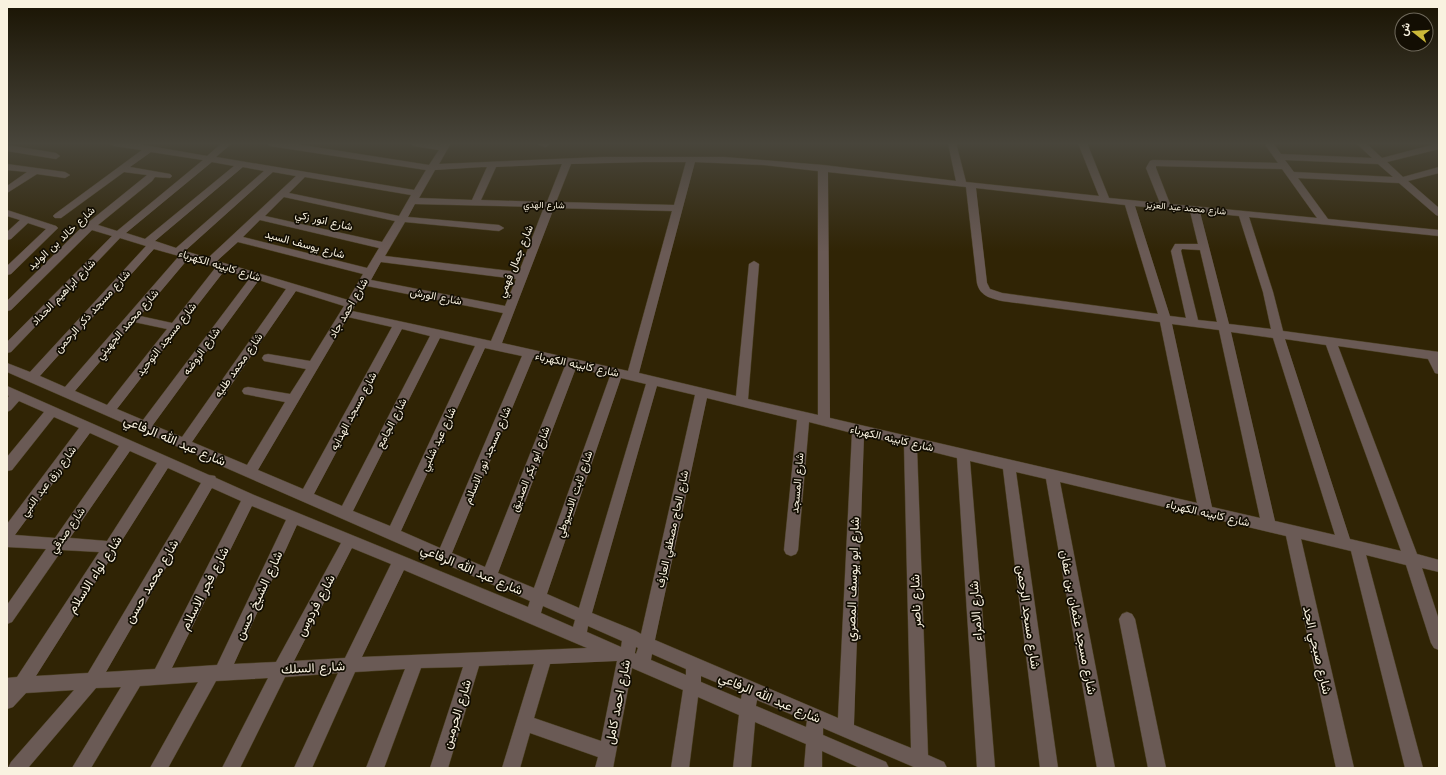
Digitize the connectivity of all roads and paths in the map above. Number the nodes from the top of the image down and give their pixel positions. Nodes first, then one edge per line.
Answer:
1 (23, 179) edge
2 (108, 179) edge
3 (149, 179) edge
4 (185, 179) edge
5 (224, 179) edge
6 (260, 179) edge
7 (297, 179) edge
8 (323, 179) edge
9 (424, 179) edge
10 (486, 179) edge
11 (560, 179) edge
12 (685, 179) edge
13 (823, 179) edge
14 (918, 179) edge
15 (965, 179) edge
16 (1097, 179) edge
17 (1155, 179) edge
18 (1294, 179) edge
19 (1383, 179) edge
20 (1404, 179) edge
21 (1401, 180) junction
22 (967, 185) junction
23 (7, 190) edge
24 (281, 194) junction
25 (414, 197) junction
26 (1105, 200) junction
27 (1129, 202) junction
28 (475, 203) junction
29 (550, 205) junction
30 (1166, 206) junction
31 (677, 208) junction
32 (1194, 208) junction
33 (7, 213) edge
34 (1243, 213) junction
35 (1439, 213) edge
36 (58, 216) dead end
37 (258, 217) junction
38 (27, 219) junction
39 (401, 219) junction
40 (1324, 222) junction
41 (90, 226) junction
42 (499, 228) dead end
43 (1439, 233) edge
44 (119, 234) junction
45 (7, 237) edge
46 (236, 238) junction
47 (150, 244) junction
48 (384, 246) junction
49 (1203, 247) junction
50 (182, 253) junction
51 (378, 258) junction
52 (210, 262) junction
53 (754, 264) dead end
54 (223, 266) junction
55 (7, 272) edge
56 (257, 276) junction
57 (522, 276) junction
58 (366, 277) junction
59 (293, 287) junction
60 (7, 307) edge
61 (348, 309) junction
62 (508, 310) junction
63 (132, 318) junction
64 (1165, 319) junction
65 (1193, 323) junction
66 (399, 325) junction
67 (1224, 327) junction
68 (175, 328) junction
69 (437, 333) junction
70 (1278, 334) junction
71 (1330, 341) junction
72 (488, 344) junction
73 (7, 349) edge
74 (529, 353) junction
75 (1435, 355) edge
76 (268, 358) dead end
77 (572, 363) junction
78 (315, 366) junction
79 (7, 367) edge
80 (1439, 370) edge
81 (617, 373) junction
82 (632, 376) junction
83 (31, 378) junction
84 (653, 381) junction
85 (248, 391) dead end
86 (12, 392) edge
87 (67, 393) junction
88 (702, 393) junction
89 (294, 399) junction
90 (742, 402) junction
91 (7, 407) edge
92 (52, 411) junction
93 (109, 411) junction
94 (803, 417) junction
95 (824, 422) junction
96 (88, 426) junction
97 (145, 427) junction
98 (858, 430) junction
99 (910, 442) junction
100 (128, 444) junction
101 (184, 444) junction
102 (963, 454) junction
103 (166, 461) junction
104 (7, 466) edge
105 (1009, 466) junction
106 (250, 472) junction
107 (1052, 476) junction
108 (210, 480) junction
109 (306, 497) junction
110 (249, 499) junction
111 (1206, 512) junction
112 (346, 514) junction
113 (294, 517) junction
114 (1269, 527) junction
115 (1292, 532) junction
116 (394, 534) junction
117 (7, 535) edge
118 (7, 541) edge
119 (349, 541) junction
120 (57, 543) junction
121 (112, 546) junction
122 (1351, 546) junction
123 (791, 550) dead end
124 (444, 556) junction
125 (1412, 560) junction
126 (400, 562) junction
127 (1439, 566) edge
128 (489, 576) junction
129 (538, 597) junction
130 (532, 616) junction
131 (7, 617) edge
132 (585, 617) junction
133 (1127, 619) dead end
134 (578, 636) junction
135 (631, 636) junction
136 (1439, 643) edge
137 (647, 644) junction
138 (623, 656) junction
139 (544, 658) junction
140 (473, 660) junction
141 (416, 661) junction
142 (642, 664) junction
143 (350, 665) junction
144 (695, 665) junction
145 (281, 669) junction
146 (217, 673) junction
147 (159, 677) junction
148 (135, 679) junction
149 (92, 681) junction
150 (14, 686) edge
151 (692, 686) junction
152 (750, 689) junction
153 (7, 701) edge
154 (747, 710) junction
155 (815, 716) junction
156 (525, 724) junction
157 (846, 729) junction
158 (814, 739) junction
159 (606, 760) edge
160 (920, 760) junction
161 (17, 768) edge
162 (81, 768) edge
163 (159, 768) edge
164 (231, 768) edge
165 (303, 768) edge
166 (375, 768) edge
167 (439, 768) edge
168 (511, 768) edge
169 (680, 768) edge
170 (742, 768) edge
171 (813, 768) edge
172 (880, 768) edge
173 (938, 768) edge
174 (986, 768) edge
175 (1049, 768) edge
176 (1106, 768) edge
177 (1157, 768) edge
178 (1345, 768) edge
179 (1414, 768) edge

1 - 23 street
2 - 36 street
3 - 41 street, شارع خالد بن الوليد
4 - 44 street, شارع ابراهيم الحداد
5 - 47 street, شارع مسجد ذكر الرحمن
6 - 50 street, شارع محمد الجهيني
7 - 24 street
8 - 25 street, شارع الهدي
9 - 25 street, شارع احمد جاد
10 - 28 street
11 - 29 street, شارع جمال فهمي
12 - 31 street
13 - 95 street
14 - 22 street, شارع محمد عبد العزيز
15 - 22 street
16 - 26 street
17 - 30 street
18 - 40 street
19 - 21 street
20 - 21 street
21 - 35 street
22 - 26 street, شارع محمد عبد العزيز
22 - 64 street
24 - 37 street
24 - 39 street
25 - 28 street, شارع الهدي
25 - 39 street, شارع احمد جاد
26 - 27 street, شارع محمد عبد العزيز
27 - 30 street, شارع محمد عبد العزيز
27 - 64 street
28 - 29 street, شارع الهدي
29 - 31 street, شارع الهدي
29 - 57 street, شارع جمال فهمي
30 - 32 street, شارع محمد عبد العزيز
31 - 82 street
32 - 34 street, شارع محمد عبد العزيز
32 - 49 street
33 - 38 street
34 - 40 street, شارع محمد عبد العزيز
34 - 70 street
37 - 46 street
37 - 48 street, شارع انور زكي
38 - 45 street
38 - 55 street
39 - 42 street
39 - 48 street, شارع احمد جاد
40 - 43 street, شارع محمد عبد العزيز
41 - 44 street, شارع كابينه الكهرباء
41 - 60 street, شارع خالد بن الوليد
44 - 47 street, شارع كابينه الكهرباء
44 - 73 street, شارع ابراهيم الحداد
46 - 52 street
46 - 58 street, شارع يوسف السيد
47 - 50 street, شارع كابينه الكهرباء
47 - 83 street, شارع مسجد ذكر الرحمن
48 - 51 street, شارع احمد جاد
49 - 65 street
49 - 67 street
50 - 52 street, شارع كابينه الكهرباء
50 - 63 street, شارع محمد الجهيني
51 - 57 street
51 - 58 street, شارع احمد جاد
52 - 54 street, شارع كابينه الكهرباء
53 - 90 street
54 - 56 street, شارع كابينه الكهرباء
54 - 68 street, شارع مسجد التوحيد
56 - 59 street, شارع كابينه الكهرباء
56 - 97 street, شارع الروضه
57 - 62 street, شارع جمال فهمي
58 - 61 street, شارع احمد جاد
58 - 62 street, شارع الورش
59 - 61 street, شارع كابينه الكهرباء
59 - 101 street, شارع محمد طليه
61 - 66 street, شارع كابينه الكهرباء
61 - 78 street, شارع احمد جاد
62 - 72 street, شارع جمال فهمي
63 - 68 street
63 - 87 street, شارع محمد الجهيني
64 - 65 street
64 - 111 street
65 - 67 street
66 - 69 street, شارع كابينه الكهرباء
66 - 109 street, شارع مسجد الهدايه
67 - 70 street
67 - 114 street
68 - 93 street, شارع مسجد التوحيد
69 - 72 street, شارع كابينه الكهرباء
69 - 112 street, شارع الجامع
70 - 71 street
70 - 122 street
71 - 75 street
71 - 125 street
72 - 74 street, شارع كابينه الكهرباء
72 - 116 street, شارع عيد شلبي
74 - 77 street, شارع كابينه الكهرباء
74 - 124 street, شارع مسجد نور الاسلام
75 - 80 street
76 - 78 street
77 - 81 street, شارع كابينه الكهرباء
77 - 128 street, شارع ابو بكر الصديق
78 - 89 street, شارع احمد جاد
79 - 83 street, شارع عبد الله الرفاعي
81 - 82 street, شارع كابينه الكهرباء
81 - 129 street, شارع ثابت الاسيوطي
82 - 84 street, شارع كابينه الكهرباء
83 - 87 street, شارع عبد الله الرفاعي
84 - 88 street, شارع كابينه الكهرباء
84 - 132 street
85 - 89 street
86 - 91 street
86 - 92 street, شارع عبد الله الرفاعي
87 - 93 street, شارع عبد الله الرفاعي
88 - 90 street, شارع كابينه الكهرباء
88 - 137 street, شارع الحاج مصطفي العارف
89 - 106 street, شارع احمد جاد
90 - 94 street, شارع كابينه الكهرباء
92 - 96 street, شارع عبد الله الرفاعي
92 - 104 street
93 - 97 street, شارع عبد الله الرفاعي
94 - 95 street, شارع كابينه الكهرباء
94 - 123 street, شارع المسجد
95 - 98 street, شارع كابينه الكهرباء
96 - 100 street, شارع عبد الله الرفاعي
96 - 117 street, شارع رزق عبد النبي
97 - 101 street, شارع عبد الله الرفاعي
98 - 99 street, شارع كابينه الكهرباء
98 - 157 street, شارع ابو يوسف المصري
99 - 102 street, شارع كابينه الكهرباء
99 - 160 street, شارع ناصر
100 - 103 street, شارع عبد الله الرفاعي
100 - 120 street, شارع صدقي
101 - 106 street, شارع عبد الله الرفاعي
102 - 105 street, شارع كابينه الكهرباء
102 - 174 street, شارع الامراء
103 - 108 street, شارع عبد الله الرفاعي
103 - 121 street, شارع لواء الاسلام
105 - 107 street, شارع كابينه الكهرباء
105 - 175 street, شارع مسجد الرحمن
106 - 109 street, شارع عبد الله الرفاعي
107 - 111 street, شارع كابينه الكهرباء
107 - 176 street, شارع مسجد عثمان بن عفان
108 - 110 street, شارع عبد الله الرفاعي
108 - 149 street, شارع محمد حسن
109 - 112 street, شارع عبد الله الرفاعي
110 - 113 street, شارع عبد الله الرفاعي
110 - 147 street, شارع فجر الاسلام
111 - 114 street, شارع كابينه الكهرباء
112 - 116 street, شارع عبد الله الرفاعي
113 - 119 street, شارع عبد الله الرفاعي
113 - 146 street, شارع الشيخ حسن
114 - 115 street, شارع كابينه الكهرباء
115 - 122 street, شارع كابينه الكهرباء
115 - 178 street, شارع صبحي الجد
116 - 124 street, شارع عبد الله الرفاعي
118 - 120 street
119 - 126 street, شارع عبد الله الرفاعي
119 - 145 street, شارع فردوس
120 - 121 street
120 - 131 street, شارع صدقي
121 - 150 street, شارع لواء الاسلام
122 - 125 street, شارع كابينه الكهرباء
122 - 179 street
124 - 128 street, شارع عبد الله الرفاعي
125 - 127 street, شارع كابينه الكهرباء
125 - 136 street
126 - 130 street, شارع عبد الله الرفاعي
126 - 143 street
128 - 129 street, شارع عبد الله الرفاعي
129 - 130 street, شارع ثابت الاسيوطي
129 - 132 street, شارع عبد الله الرفاعي
130 - 134 street, شارع عبد الله الرفاعي
132 - 134 street
132 - 135 street, شارع عبد الله الرفاعي
133 - 177 street
134 - 138 street, شارع عبد الله الرفاعي
135 - 137 street, شارع عبد الله الرفاعي
135 - 138 street, شارع احمد كامل
137 - 142 street, شارع الحاج مصطفي العارف
137 - 144 street, شارع عبد الله الرفاعي
138 - 139 street, شارع السلك
138 - 142 street, شارع عبد الله الرفاعي
138 - 159 street, شارع احمد كامل
139 - 140 street, شارع السلك
139 - 156 street
140 - 141 street, شارع السلك
140 - 167 street, شارع الحرمين
141 - 143 street, شارع السلك
141 - 166 street
142 - 151 street, شارع عبد الله الرفاعي
143 - 145 street, شارع السلك
143 - 165 street
144 - 151 street
144 - 152 street, شارع عبد الله الرفاعي
145 - 146 street, شارع السلك
145 - 164 street, شارع فردوس
146 - 147 street, شارع السلك
146 - 163 street, شارع الشيخ حسن
147 - 148 street, شارع السلك
148 - 149 street, شارع السلك
148 - 162 street
149 - 150 street, شارع السلك
149 - 161 street, شارع محمد حسن
150 - 153 street, شارع لواء الاسلام
151 - 154 street, شارع عبد الله الرفاعي
151 - 169 street
152 - 154 street
152 - 155 street, شارع عبد الله الرفاعي
154 - 158 street, شارع عبد الله الرفاعي
154 - 170 street
155 - 157 street, شارع عبد الله الرفاعي
155 - 158 street
156 - 159 street
156 - 168 street
157 - 160 street, شارع عبد الله الرفاعي
158 - 171 street
158 - 172 street, شارع عبد الله الرفاعي
160 - 173 street, شارع عبد الله الرفاعي

